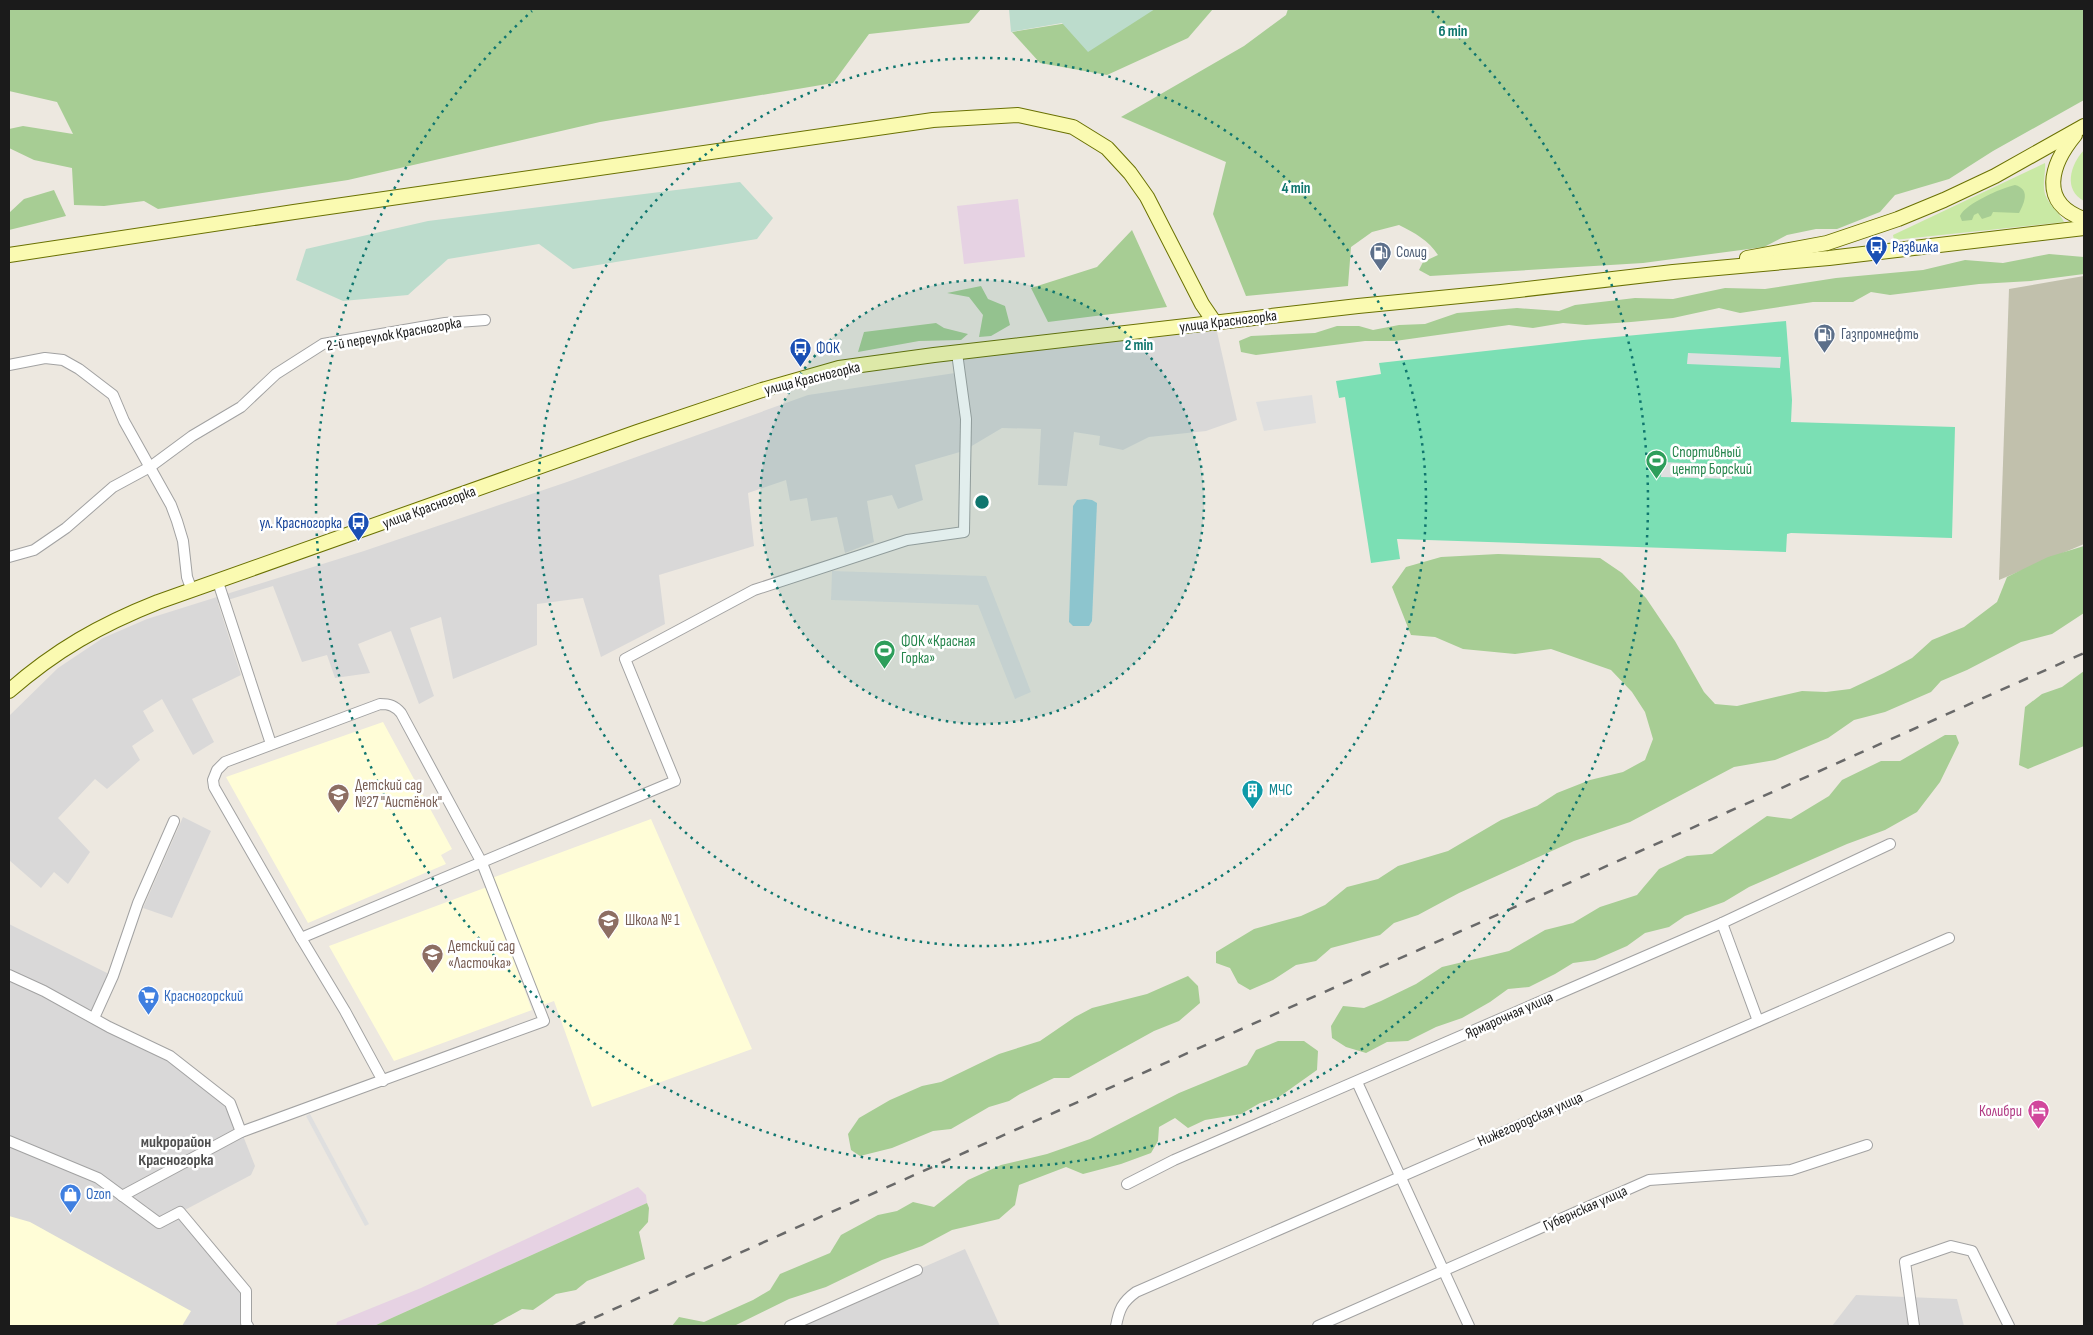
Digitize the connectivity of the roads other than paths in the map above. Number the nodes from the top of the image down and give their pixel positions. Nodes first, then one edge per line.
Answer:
1 (2082, 128) edge
2 (2084, 219) edge
3 (2084, 228) edge
4 (9, 255) edge
5 (1673, 272) junction
6 (485, 320) dead end
7 (1215, 323) junction
8 (956, 353) junction
9 (9, 364) edge
10 (150, 467) junction
11 (9, 557) edge
12 (218, 582) junction
13 (192, 591) junction
14 (9, 691) edge
15 (271, 744) junction
16 (174, 821) dead end
17 (1890, 844) dead end
18 (482, 862) junction
19 (1722, 923) junction
20 (301, 938) junction
21 (1949, 938) dead end
22 (9, 975) edge
23 (94, 1018) junction
24 (1758, 1021) junction
25 (383, 1081) junction
26 (1357, 1082) junction
27 (241, 1132) junction
28 (9, 1141) edge
29 (1867, 1145) dead end
30 (1402, 1176) junction
31 (1127, 1184) dead end
32 (122, 1196) junction
33 (917, 1270) dead end
34 (1443, 1271) junction
35 (248, 1326) edge
36 (790, 1326) edge
37 (1116, 1326) edge
38 (1318, 1326) edge
39 (1468, 1326) edge
40 (1914, 1326) edge
41 (2009, 1326) edge

1 - 2 main road
1 - 5 main road
3 - 5 main road
4 - 7 main road
5 - 7 main road, улица Красногорка
6 - 10 street, 2-й переулок Красногорка
7 - 8 main road, улица Красногорка
8 - 12 main road, улица Красногорка
8 - 18 street
9 - 10 street
10 - 11 street, 2-й переулок Красногорка
10 - 13 street
12 - 13 main road, улица Красногорка
12 - 15 street
13 - 14 main road, улица Красногорка
15 - 18 street
15 - 20 street
16 - 23 street
17 - 19 street, Ярмарочная улица
18 - 20 street
18 - 25 street
19 - 24 street
19 - 26 street, Ярмарочная улица
20 - 25 street
21 - 24 street, Нижегородская улица
22 - 23 street
23 - 27 street
24 - 30 street, Нижегородская улица
25 - 27 street
26 - 30 street
26 - 31 street, Ярмарочная улица
27 - 32 street
28 - 32 street
29 - 34 street, Губернская улица
30 - 34 street
30 - 37 street, Нижегородская улица
32 - 35 street
33 - 36 street
34 - 38 street, Губернская улица
34 - 39 street
40 - 41 street

